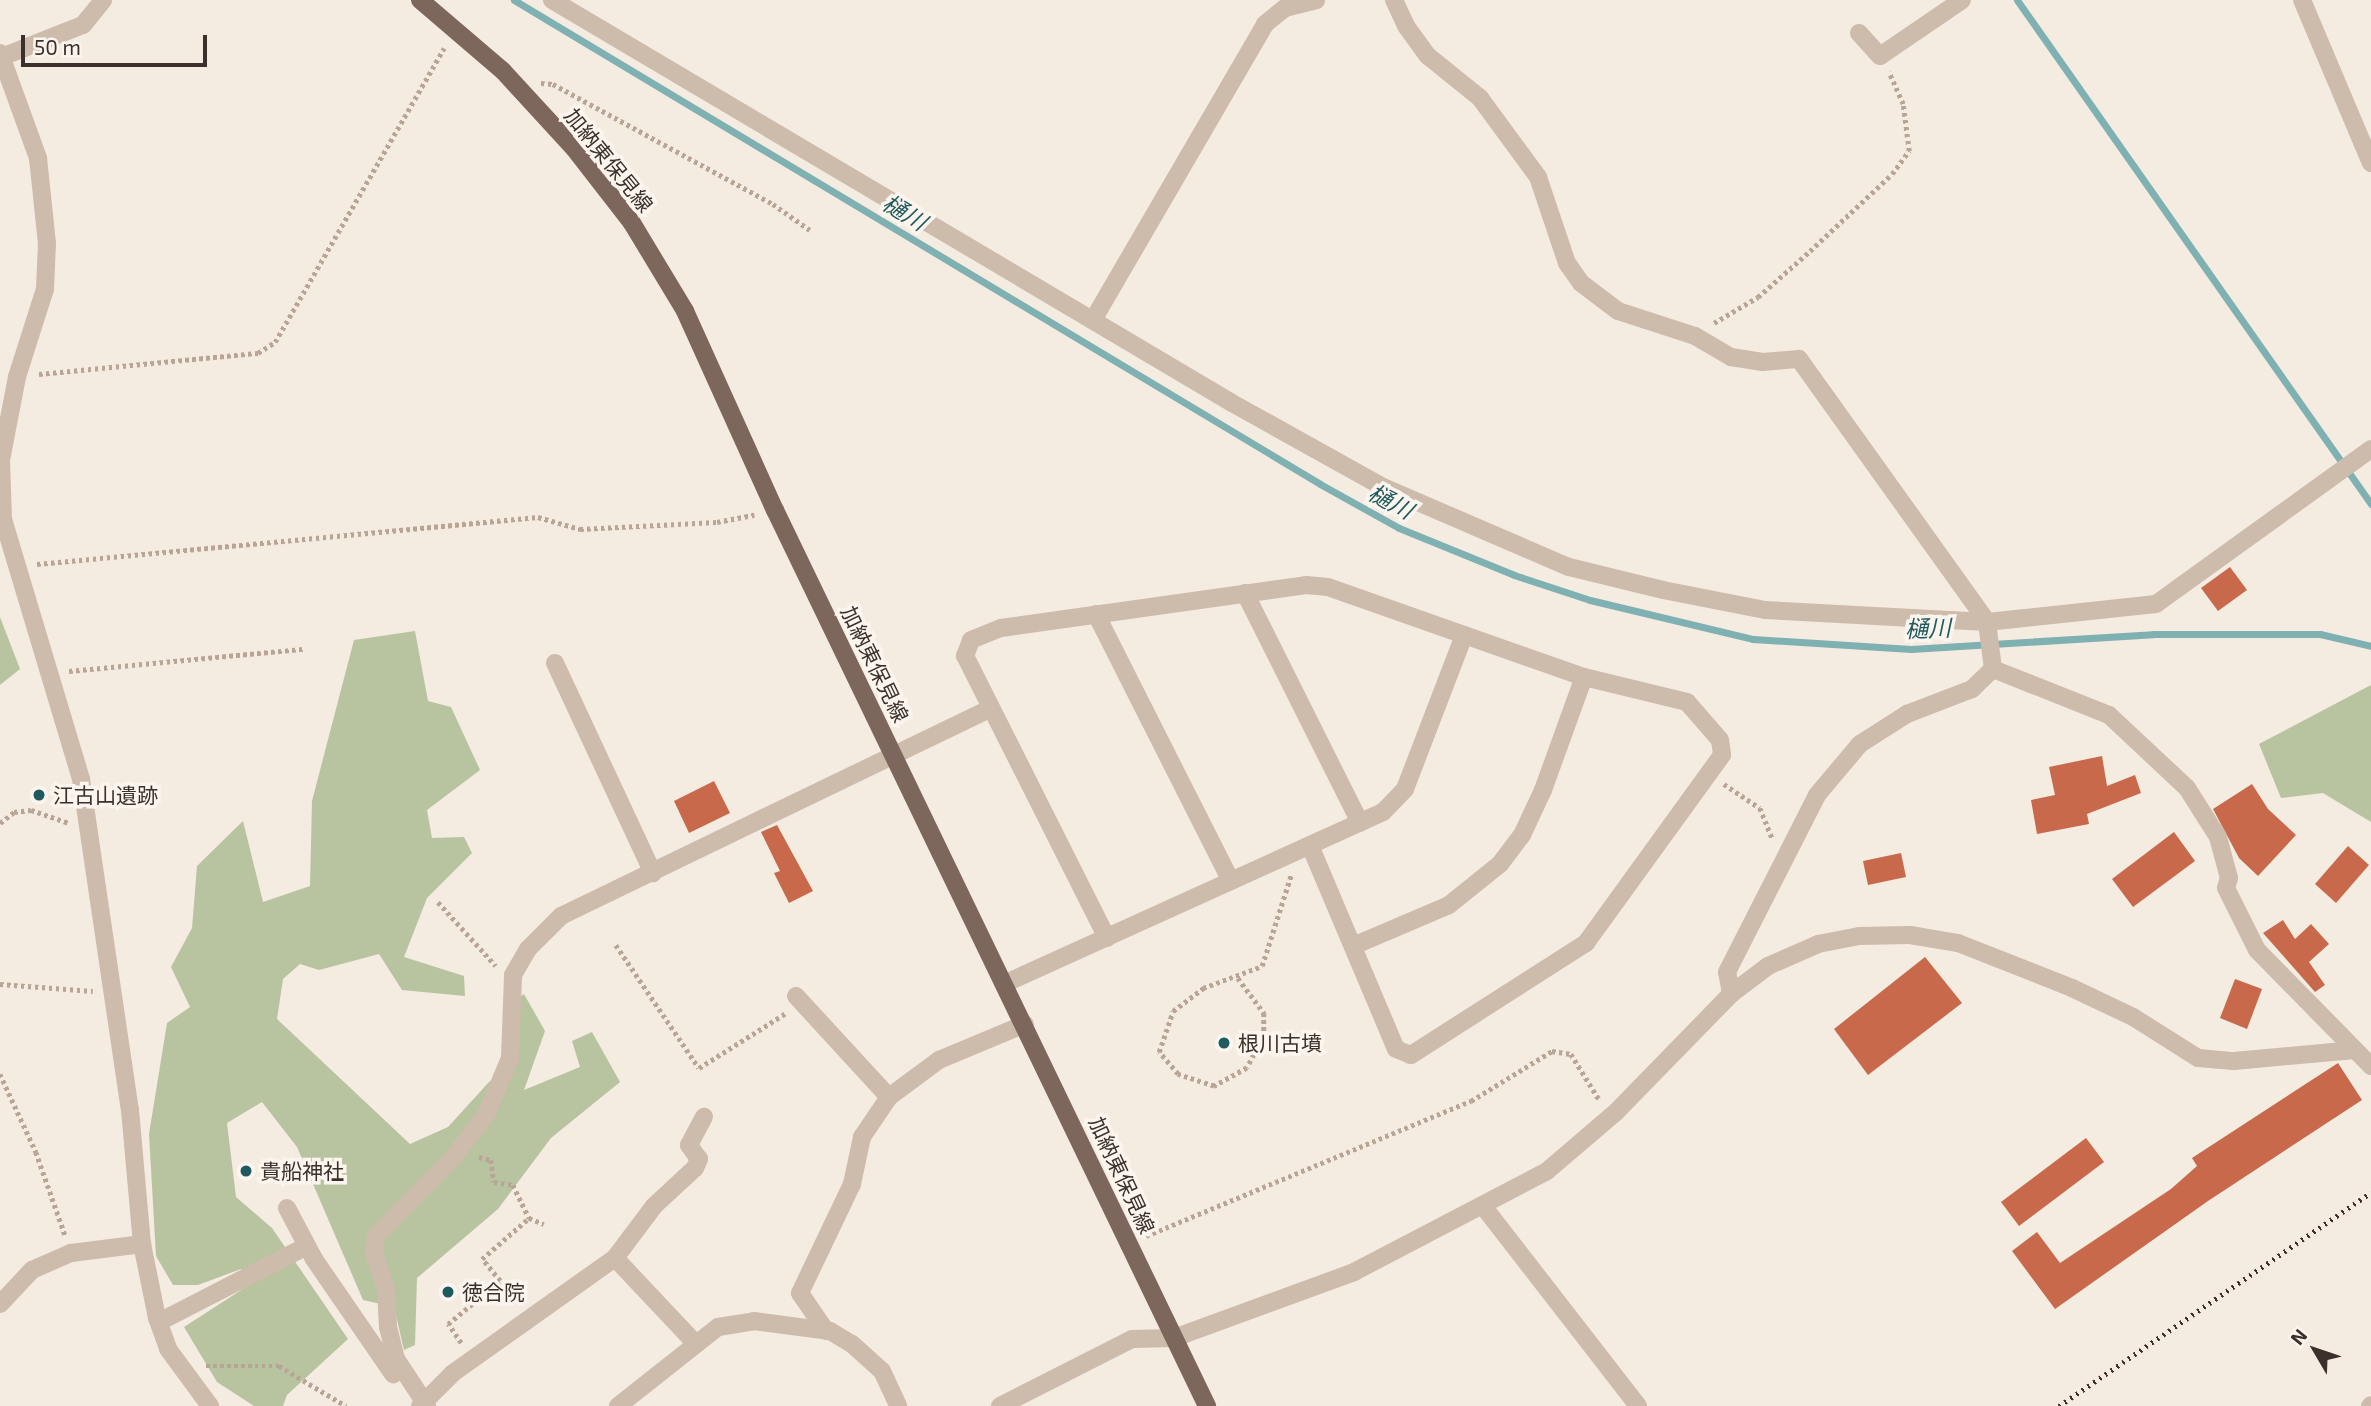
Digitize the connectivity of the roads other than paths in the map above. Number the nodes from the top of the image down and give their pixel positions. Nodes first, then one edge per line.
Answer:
1 (103, 0) edge
2 (420, 0) edge
3 (552, 0) edge
4 (1316, 0) edge
5 (1394, 0) edge
6 (1962, 0) edge
7 (2302, 0) edge
8 (1859, 33) dead end
9 (1, 55) edge
10 (2371, 163) edge
11 (1093, 320) junction
12 (2371, 449) edge
13 (1245, 593) junction
14 (1096, 614) junction
15 (1988, 624) junction
16 (1464, 635) junction
17 (555, 663) dead end
18 (1992, 664) junction
19 (1584, 677) junction
20 (990, 709) junction
21 (894, 758) junction
22 (1360, 823) junction
23 (1304, 848) junction
24 (653, 873) junction
25 (1231, 881) junction
26 (1107, 938) junction
27 (1353, 946) junction
28 (1006, 984) junction
29 (1731, 994) junction
30 (802, 1002) road end
31 (1025, 1024) junction
32 (2354, 1050) junction
33 (2371, 1066) edge
34 (889, 1097) junction
35 (704, 1117) dead end
36 (1483, 1206) junction
37 (287, 1208) dead end
38 (142, 1244) junction
39 (307, 1246) junction
40 (615, 1258) junction
41 (0, 1304) edge
42 (159, 1322) junction
43 (826, 1331) junction
44 (1174, 1338) junction
45 (696, 1344) junction
46 (392, 1375) junction
47 (424, 1405) edge
48 (210, 1406) edge
49 (618, 1406) edge
50 (898, 1406) edge
51 (1000, 1406) edge
52 (1207, 1406) edge
53 (1638, 1406) edge

1 - 9 street
2 - 21 main road, 加納東保見線
3 - 11 street
4 - 11 street
5 - 15 street
6 - 8 street
7 - 10 street
9 - 38 street
11 - 15 street
12 - 15 street
13 - 14 street
13 - 16 street
13 - 22 street
14 - 20 street
14 - 25 street
15 - 18 street
16 - 19 street
16 - 22 street
17 - 24 street
18 - 29 street
18 - 32 street
19 - 27 street
19 - 27 street
20 - 21 street
20 - 26 street
21 - 24 street
21 - 28 main road, 加納東保見線
22 - 23 street
23 - 25 street
23 - 27 street
24 - 46 street
25 - 26 street
26 - 28 street
28 - 31 main road, 加納東保見線
29 - 32 street
29 - 36 street
30 - 34 street
31 - 34 street
31 - 44 main road, 加納東保見線
32 - 33 street
34 - 43 street
35 - 40 street
36 - 44 street
36 - 53 street
37 - 39 street
38 - 41 street
38 - 42 street
39 - 42 street
39 - 46 street
40 - 45 street
40 - 47 street
42 - 48 street
43 - 45 street
43 - 50 street
44 - 51 street
44 - 52 main road, 加納東保見線
45 - 49 street
46 - 47 street

